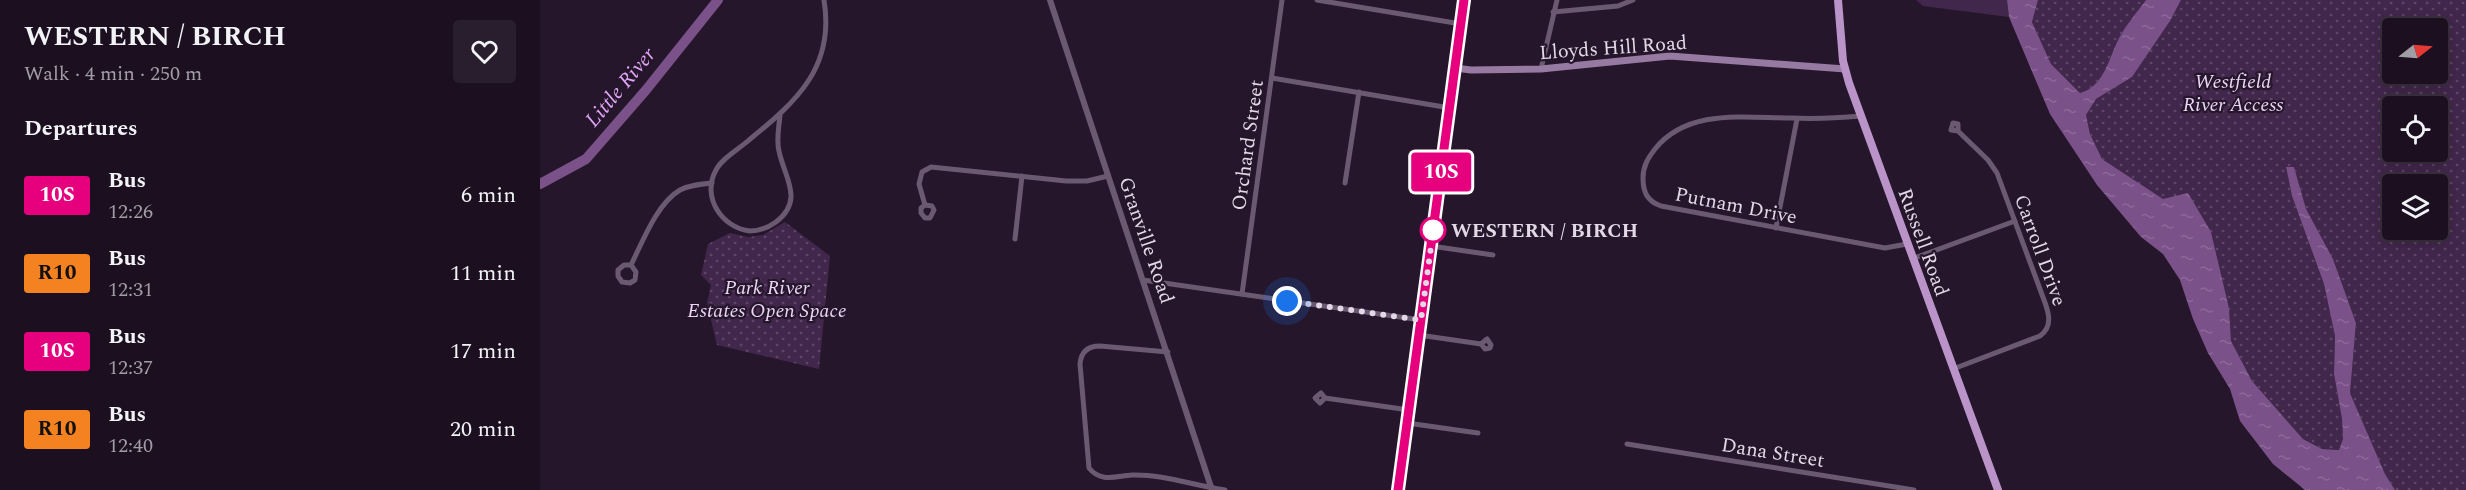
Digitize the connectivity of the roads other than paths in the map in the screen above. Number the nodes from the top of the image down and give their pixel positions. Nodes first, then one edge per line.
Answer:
1 (825, 0) edge
2 (1050, 0) edge
3 (1282, 0) edge
4 (1317, 0) edge
5 (1464, 0) edge
6 (1557, 0) edge
7 (1633, 0) edge
8 (1838, 0) edge
9 (1553, 12) junction
10 (1461, 24) junction
11 (1455, 68) junction
12 (1541, 69) junction
13 (1845, 69) junction
14 (1272, 78) junction
15 (1359, 92) junction
16 (1450, 108) junction
17 (780, 115) junction
18 (1861, 116) junction
19 (1797, 118) junction
20 (1958, 130) dead end
21 (1022, 176) junction
22 (1108, 176) junction
23 (712, 183) junction
24 (1345, 183) dead end
25 (925, 205) dead end
26 (2015, 221) junction
27 (1776, 228) junction
28 (1015, 239) dead end
29 (1907, 244) junction
30 (1431, 246) junction
31 (1493, 255) dead end
32 (1912, 259) junction
33 (631, 265) dead end
34 (1143, 280) junction
35 (1242, 294) junction
36 (1421, 320) junction
37 (1419, 335) junction
38 (1481, 344) dead end
39 (1168, 352) junction
40 (1953, 369) junction
41 (1324, 398) dead end
42 (1409, 410) junction
43 (1407, 423) junction
44 (1478, 433) dead end
45 (1627, 444) dead end
46 (1212, 489) edge
47 (1225, 490) edge
48 (1398, 490) edge
49 (1914, 490) edge
50 (1998, 490) edge

1 - 17 street
2 - 22 street, Granville Road
3 - 14 street, Orchard Street
4 - 10 street
5 - 10 main road
6 - 9 street
7 - 9 street
8 - 13 main road, Russell Road
9 - 12 street
10 - 11 main road
11 - 12 main road, Lloyds Hill Road
11 - 16 main road
12 - 13 main road, Lloyds Hill Road
13 - 18 main road, Russell Road
14 - 15 street
14 - 35 street, Orchard Street
15 - 16 street
15 - 24 street
16 - 30 main road
17 - 23 street
17 - 23 street
18 - 19 street, Putnam Drive
18 - 29 main road, Russell Road
19 - 27 street
19 - 27 street, Putnam Drive
20 - 26 street, Carroll Drive
21 - 22 street
21 - 25 street
21 - 28 street
22 - 34 street, Granville Road
23 - 33 street
26 - 32 street
26 - 40 street, Carroll Drive
27 - 29 street, Putnam Drive
29 - 32 main road, Russell Road
30 - 31 street
30 - 36 main road
32 - 40 main road, Russell Road
34 - 35 street
34 - 39 street, Granville Road
35 - 36 street
36 - 37 main road
37 - 38 street
37 - 42 main road
39 - 46 street, Granville Road
39 - 46 street
40 - 50 main road, Russell Road
41 - 42 street
42 - 43 main road
43 - 44 street
43 - 48 main road
45 - 49 street, Dana Street
46 - 47 street

